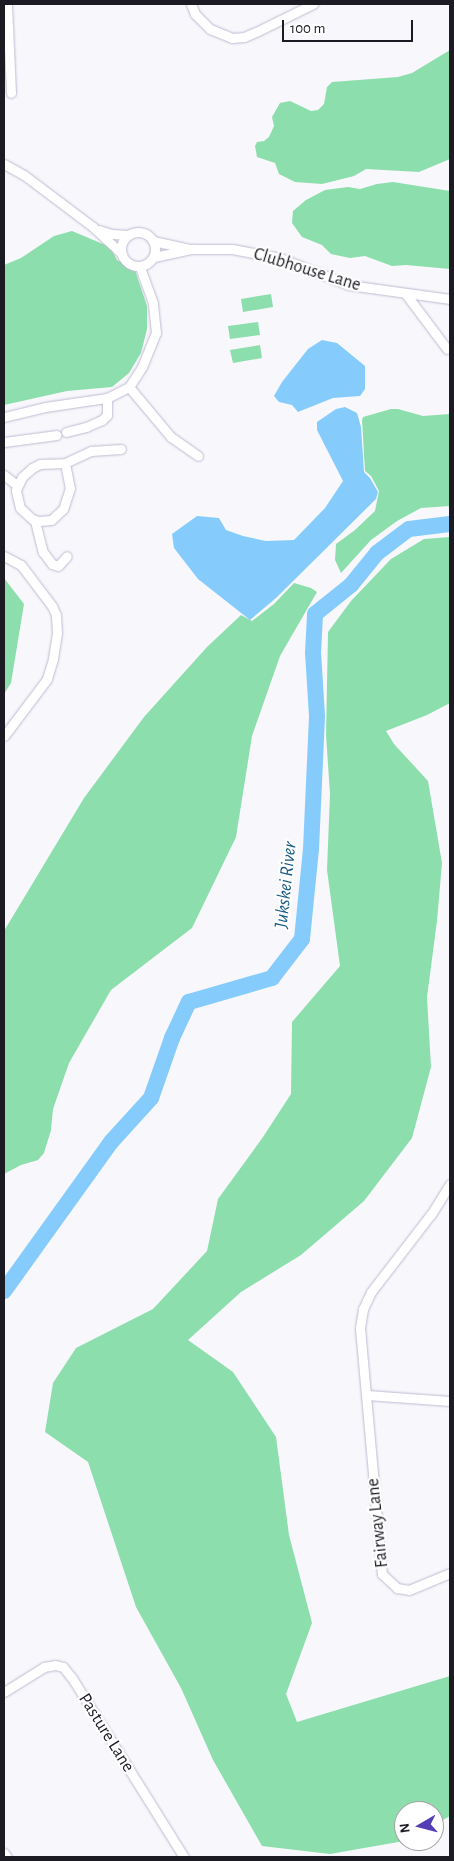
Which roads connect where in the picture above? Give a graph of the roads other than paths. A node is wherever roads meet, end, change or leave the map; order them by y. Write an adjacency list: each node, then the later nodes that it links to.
1 (6, 4): 4 (street)
2 (191, 4): 3 (street)
3 (313, 4)
4 (11, 93)
5 (4, 164): 6 (street)
6 (96, 229): 7 (street); 10 (street)
7 (130, 235): 8 (street); 10 (street)
8 (153, 241): 9 (street, Clubhouse Lane); 11 (street)
9 (192, 249): 11 (street, Clubhouse Lane); 13 (street, Clubhouse Lane)
10 (122, 254): 12 (street)
11 (154, 256): 12 (street)
12 (140, 266): 16 (street)
13 (405, 293): 14 (street, Clubhouse Lane); 15 (street)
14 (450, 299)
15 (447, 349)
16 (128, 387): 17 (street); 21 (street)
17 (107, 398): 18 (street); 19 (street)
18 (4, 417)
19 (4, 442)
20 (121, 450): 22 (street)
21 (198, 456)
22 (65, 463): 24 (street); 25 (street)
23 (4, 475): 24 (street)
24 (16, 485): 25 (street)
25 (35, 521): 27 (street)
26 (4, 556): 28 (street)
27 (67, 556)
28 (4, 736)
29 (450, 1184): 30 (street, Fairway Lane)
30 (367, 1394): 31 (street); 32 (street, Fairway Lane)
31 (450, 1401)
32 (450, 1573)
33 (4, 1692): 36 (street, Pasture Lane)
34 (4, 1853): 35 (street)
35 (7, 1857)
36 (184, 1857)

